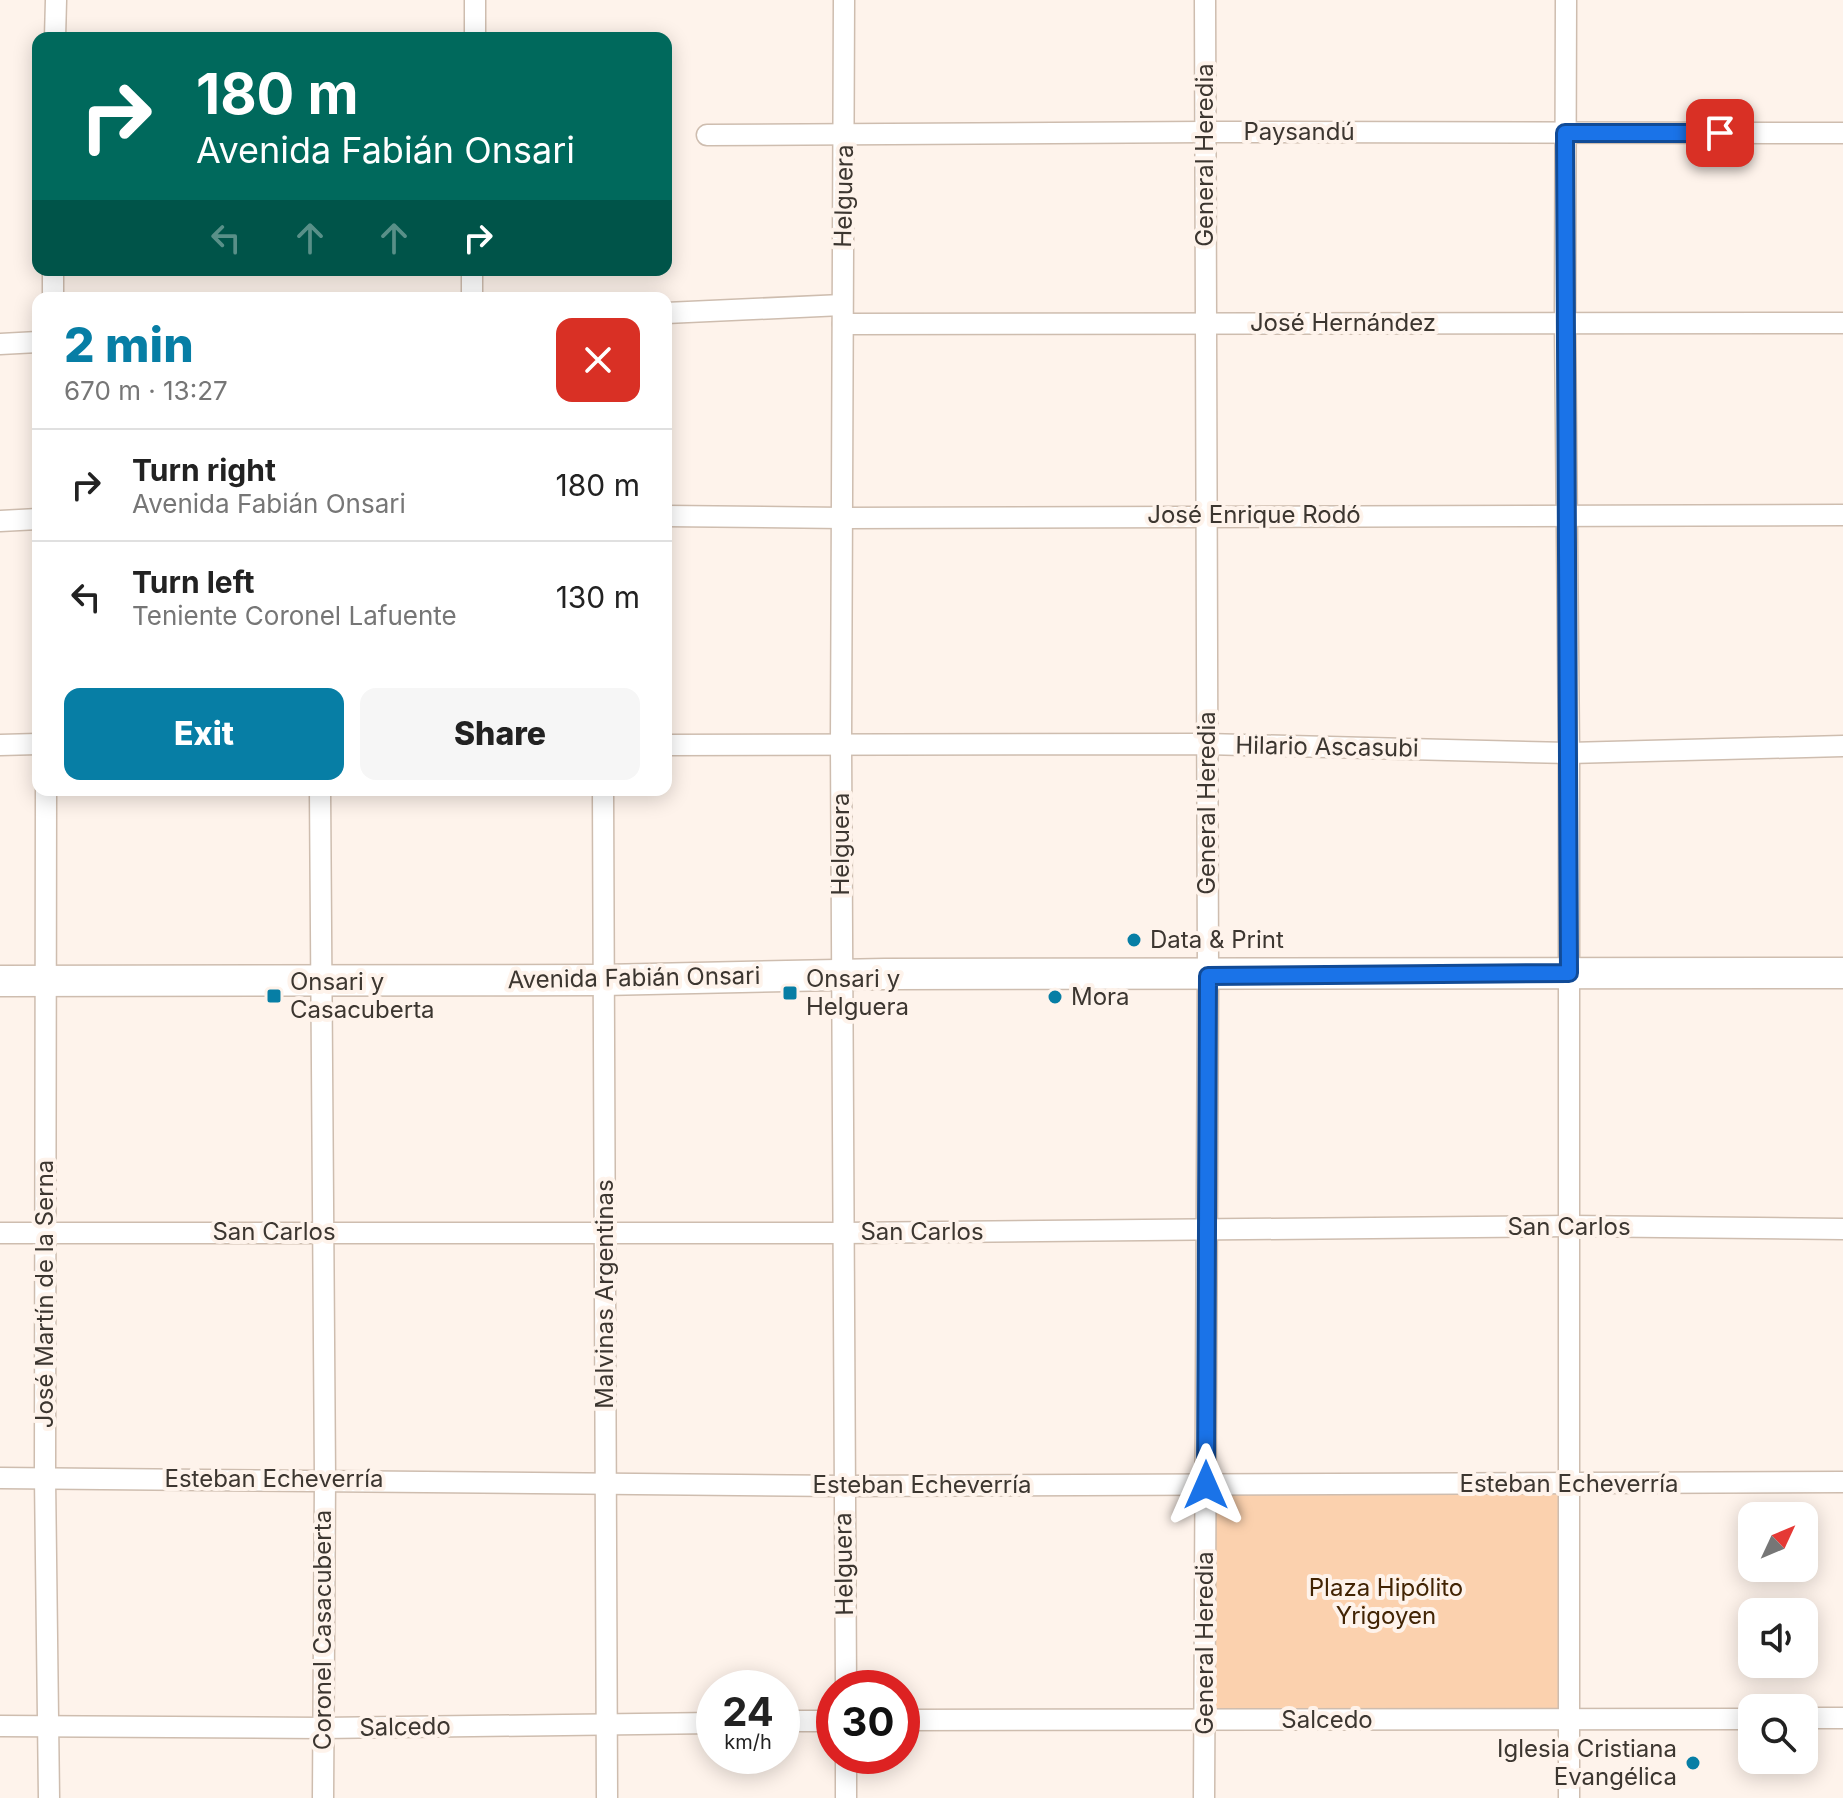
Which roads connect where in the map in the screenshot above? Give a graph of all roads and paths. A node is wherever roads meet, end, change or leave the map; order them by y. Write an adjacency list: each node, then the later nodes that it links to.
1 (56, 0): 6 (street)
2 (475, 0): 7 (street)
3 (844, 0): 12 (street, Helguera)
4 (1205, 0): 8 (street, General Heredia)
5 (1566, 0): 9 (street)
6 (55, 32)
7 (475, 32)
8 (1205, 132): 9 (street, Paysandú); 12 (street, Paysandú); 15 (street, General Heredia)
9 (1565, 133): 10 (street, Paysandú); 16 (street)
10 (1843, 133)
11 (707, 135): 12 (street, Paysandú)
12 (845, 135): 14 (street, Helguera)
13 (672, 313): 14 (street)
14 (843, 314): 15 (street, José Hernández); 24 (street, Helguera)
15 (1206, 323): 16 (street, José Hernández); 20 (street, General Heredia)
16 (1565, 323): 17 (street, José Hernández); 23 (street)
17 (1843, 323)
18 (32, 342): 19 (street)
19 (0, 344)
20 (1204, 515): 23 (street, José Enrique Rodó); 24 (street, José Enrique Rodó); 29 (street, General Heredia)
21 (1843, 515): 23 (street, José Enrique Rodó)
22 (672, 516): 24 (street, José Enrique Rodó)
23 (1568, 516): 33 (street)
24 (843, 518): 28 (street, Helguera)
25 (32, 519): 26 (street)
26 (0, 521)
27 (32, 744): 30 (street)
28 (841, 744): 29 (street, Hilario Ascasubi); 31 (street, Hilario Ascasubi); 39 (street, Helguera)
29 (1206, 744): 33 (street, Hilario Ascasubi); 40 (street, General Heredia)
30 (0, 745)
31 (672, 745)
32 (1843, 746): 33 (street, Hilario Ascasubi)
33 (1569, 753): 37 (street)
34 (46, 796): 44 (street, José Martín de la Serna)
35 (320, 796): 41 (street, Coronel Casacuberta)
36 (603, 796): 42 (street, Malvinas Argentinas)
37 (1569, 973): 38 (street, Avenida Fabián Onsari); 40 (street, Avenida Fabián Onsari); 45 (street)
38 (1843, 973)
39 (842, 975): 40 (street, Avenida Fabián Onsari); 42 (street, Avenida Fabián Onsari); 52 (street, Helguera)
40 (1208, 976): 48 (street, General Heredia)
41 (321, 980): 42 (street, Avenida Fabián Onsari); 44 (street, Avenida Fabián Onsari); 49 (street, Coronel Casacuberta)
42 (603, 980): 47 (street, Malvinas Argentinas)
43 (0, 981): 44 (street, Avenida Fabián Onsari)
44 (45, 981): 51 (street, José Martín de la Serna)
45 (1569, 1226): 46 (street, San Carlos); 48 (street, San Carlos); 58 (street)
46 (1843, 1229)
47 (605, 1231): 49 (street, San Carlos); 52 (street, San Carlos); 57 (street, Malvinas Argentinas)
48 (1207, 1231): 52 (street, San Carlos); 59 (street, General Heredia)
49 (323, 1232): 51 (street, San Carlos); 55 (street, Coronel Casacuberta)
50 (0, 1233): 51 (street, San Carlos)
51 (45, 1233): 54 (street, José Martín de la Serna)
52 (842, 1233): 60 (street, Helguera)
53 (0, 1478): 54 (street, Esteban Echeverría)
54 (45, 1478): 55 (street, Esteban Echeverría); 70 (street, José Martín de la Serna)
55 (325, 1479): 57 (street, Esteban Echeverría); 72 (street, Coronel Casacuberta)
56 (1843, 1482): 58 (street, Esteban Echeverría)
57 (605, 1483): 60 (street, Esteban Echeverría); 69 (street, Malvinas Argentinas)
58 (1568, 1484): 59 (street, Esteban Echeverría); 67 (street)
59 (1206, 1485): 60 (street, Esteban Echeverría); 66 (street, General Heredia)
60 (843, 1486): 61 (street, Helguera)
61 (846, 1670)
62 (1818, 1718): 63 (street)
63 (1843, 1718)
64 (1738, 1719): 67 (street, Salcedo)
65 (920, 1720): 66 (street, Salcedo)
66 (1204, 1720): 67 (street, Salcedo); 78 (street, General Heredia)
67 (1568, 1720): 79 (street)
68 (696, 1723): 69 (street, Salcedo)
69 (606, 1724): 72 (street, Salcedo); 76 (street, Malvinas Argentinas)
70 (49, 1725): 71 (street, Salcedo); 72 (street, Salcedo); 74 (street, José Martín de la Serna)
71 (0, 1726)
72 (322, 1728): 75 (street, Coronel Casacuberta)
73 (846, 1774): 77 (street)
74 (49, 1798)
75 (323, 1798)
76 (607, 1798)
77 (846, 1798)
78 (1204, 1798)
79 (1569, 1798)

